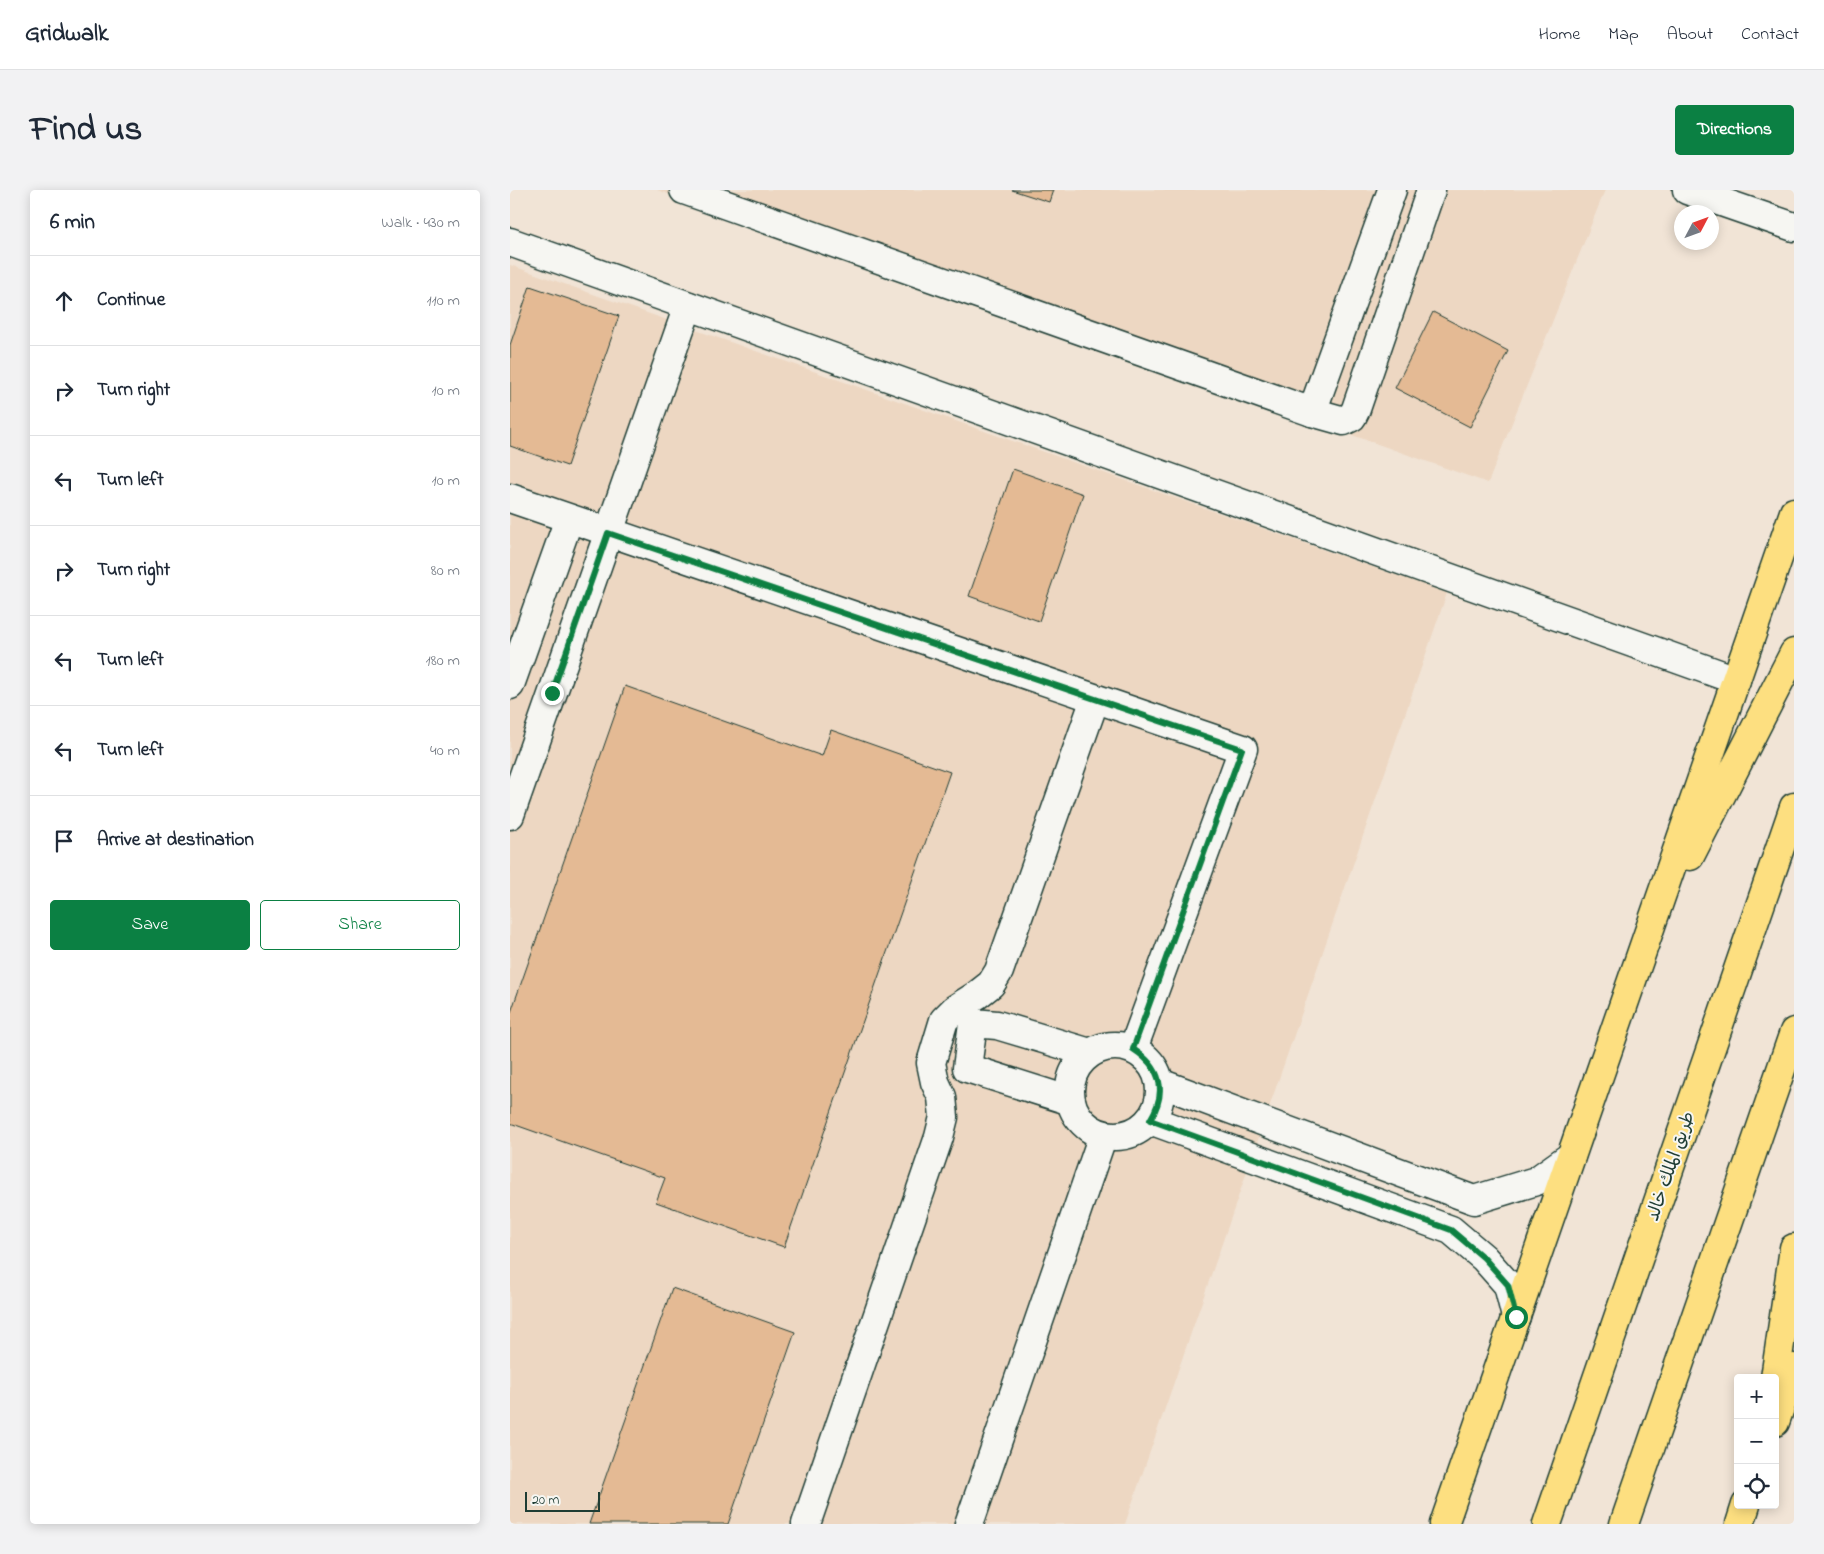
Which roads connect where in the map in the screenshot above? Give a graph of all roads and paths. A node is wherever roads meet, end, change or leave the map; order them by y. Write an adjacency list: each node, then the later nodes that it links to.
1 (684, 190): 8 (street)
2 (1392, 190): 8 (street)
3 (1431, 190): 8 (street)
4 (1687, 190): 5 (street)
5 (1794, 227)
6 (510, 242): 7 (street)
7 (688, 306): 12 (street); 14 (street)
8 (1312, 412)
9 (510, 498): 11 (street)
10 (1794, 512): 14 (main road)
11 (569, 519): 12 (street); 15 (street)
12 (608, 533): 16 (street); 17 (street)
13 (1794, 653): 20 (main road)
14 (1736, 680): 20 (main road)
15 (511, 681): 16 (street)
16 (552, 693): 19 (street)
17 (1095, 699): 22 (street); 35 (street)
18 (1794, 808): 38 (main road, طريق الملك خالد)
19 (510, 815)
20 (1644, 946): 28 (main road)
21 (1794, 1032): 39 (main road)
22 (1133, 1049): 23 (street); 24 (street)
23 (1090, 1053): 25 (street); 25 (street)
24 (1160, 1083): 26 (street); 28 (street)
25 (1071, 1101): 27 (street)
26 (1150, 1120): 27 (street); 30 (street)
27 (1103, 1135): 36 (street)
28 (1571, 1156): 30 (main road)
29 (1794, 1248): 32 (main road)
30 (1516, 1317): 37 (main road)
31 (1794, 1368): 33 (main road)
32 (1776, 1374)
33 (1776, 1419)
34 (1745, 1509): 40 (main road)
35 (806, 1524)
36 (969, 1524)
37 (1444, 1524)
38 (1547, 1524)
39 (1624, 1524)
40 (1740, 1524)

